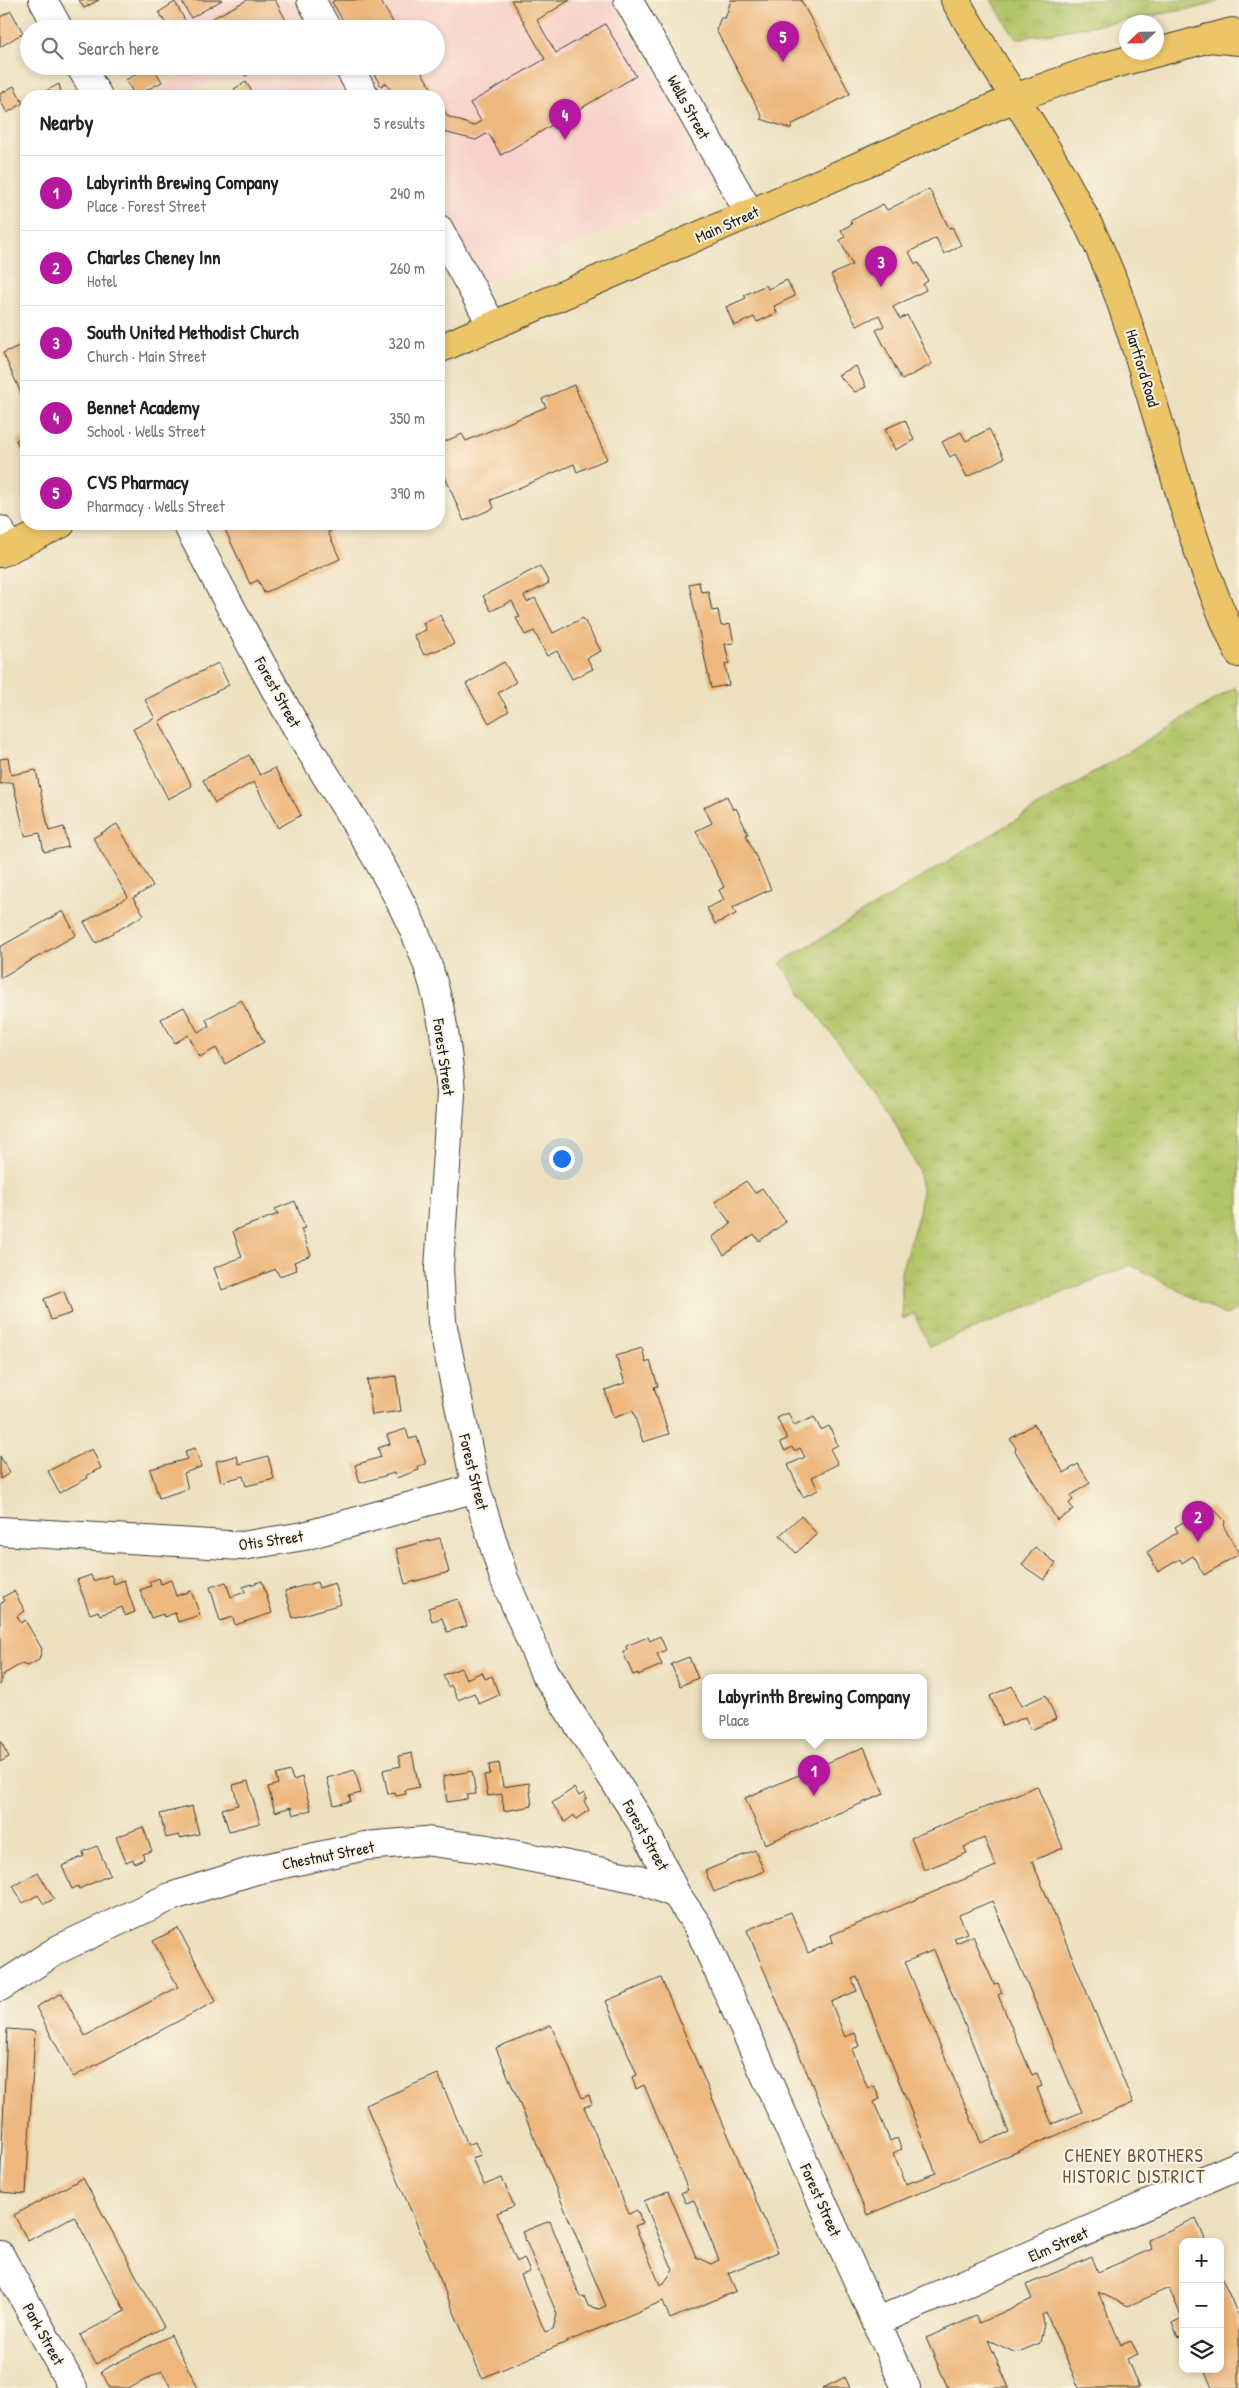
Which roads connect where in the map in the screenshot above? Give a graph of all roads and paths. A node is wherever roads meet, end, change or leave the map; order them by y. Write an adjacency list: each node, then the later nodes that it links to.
1 (42, 0): 5 (street)
2 (311, 0): 6 (street)
3 (628, 0): 15 (street, Wells Street)
4 (955, 0): 14 (main road, Hartford Road)
5 (54, 20)
6 (322, 20)
7 (1239, 30): 8 (main road, Main Street)
8 (1209, 38): 9 (main road); 14 (main road, Main Street)
9 (1239, 41)
10 (85, 75): 12 (street)
11 (353, 75): 13 (street)
12 (94, 90)
13 (362, 90)
14 (1015, 98): 15 (main road, Main Street); 22 (main road, Hartford Road)
15 (750, 214): 17 (main road, Main Street)
16 (445, 240): 17 (street)
17 (492, 325): 18 (main road, Main Street)
18 (445, 346)
19 (44, 530): 21 (main road)
20 (190, 530): 23 (street, Forest Street)
21 (3, 544)
22 (1239, 653)
23 (476, 1488): 24 (street, Otis Street); 25 (street, Forest Street)
24 (0, 1531)
25 (676, 1894): 26 (street, Chestnut Street); 29 (street, Forest Street)
26 (0, 1987)
27 (1239, 2165): 29 (street, Elm Street)
28 (0, 2255): 30 (street, Park Street)
29 (876, 2322): 31 (street, Forest Street)
30 (73, 2388)
31 (906, 2388)

